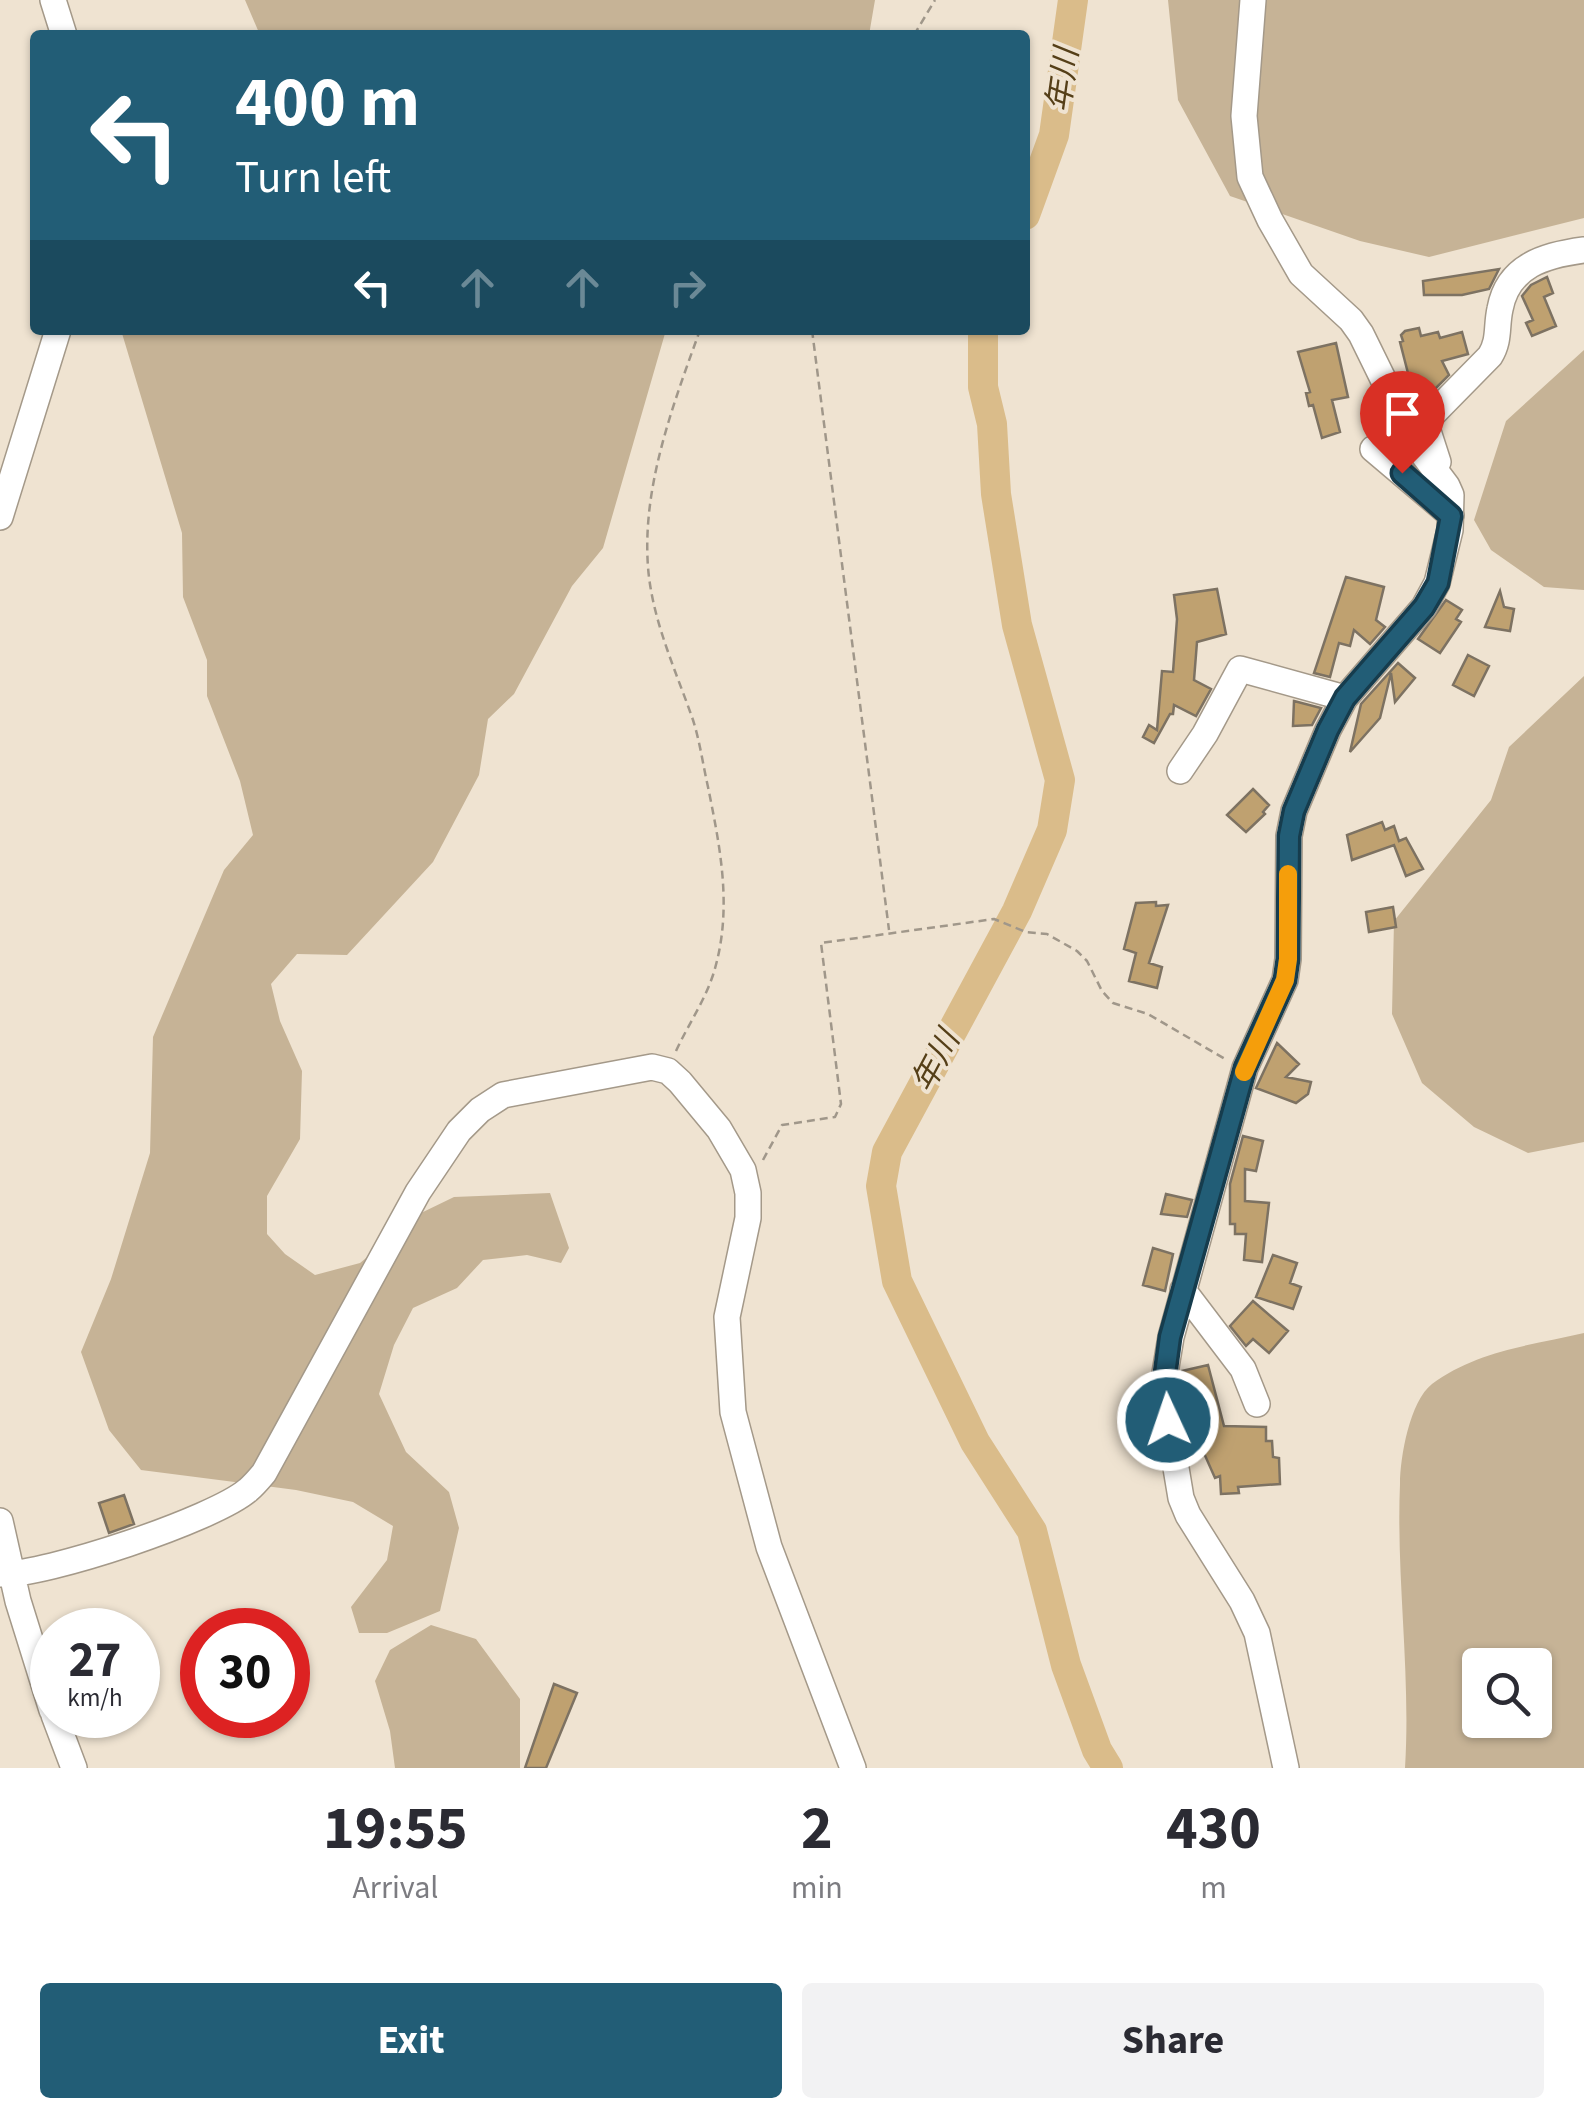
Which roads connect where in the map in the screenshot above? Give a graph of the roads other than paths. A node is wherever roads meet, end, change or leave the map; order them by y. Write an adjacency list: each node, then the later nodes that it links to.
1 (53, 0): 3 (street)
2 (1253, 0): 7 (street)
3 (62, 30)
4 (1584, 250): 7 (street)
5 (56, 335): 9 (street)
6 (1373, 449): 8 (street)
7 (1439, 472): 8 (street)
8 (1451, 516): 10 (street)
9 (0, 517)
10 (1345, 698): 11 (street); 12 (street)
11 (1180, 772)
12 (1183, 1290): 13 (street); 20 (street)
13 (1258, 1404)
14 (0, 1522): 15 (street)
15 (6, 1575): 16 (street); 19 (street)
16 (30, 1645)
17 (63, 1738): 18 (street)
18 (74, 1768)
19 (852, 1768)
20 (1286, 1768)

